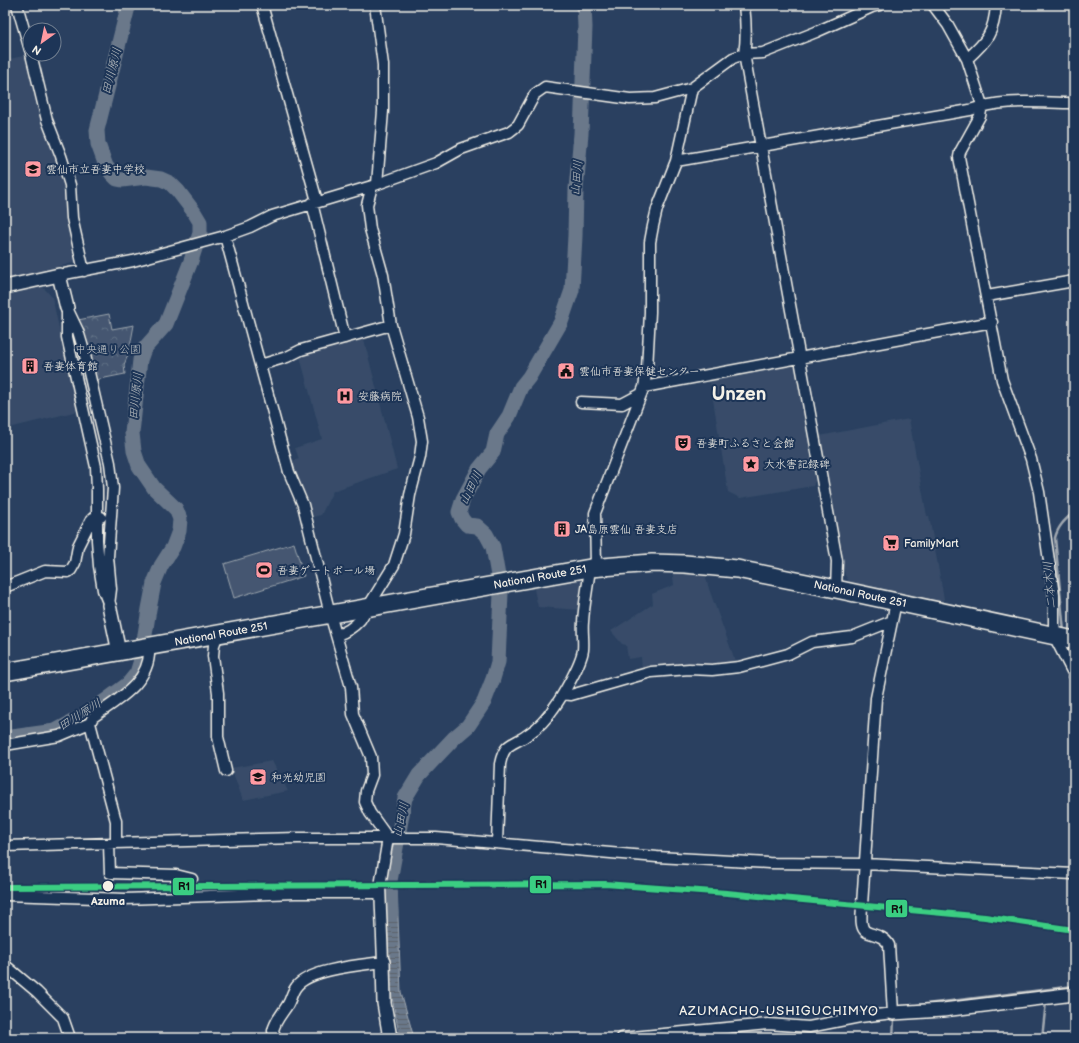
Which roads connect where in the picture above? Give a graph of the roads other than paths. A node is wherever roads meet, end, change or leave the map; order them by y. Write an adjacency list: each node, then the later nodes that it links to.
1 (17, 5): 8 (street)
2 (262, 5): 18 (street)
3 (375, 5): 17 (street)
4 (744, 5): 9 (street)
5 (880, 5): 9 (street)
6 (933, 5): 10 (street)
7 (996, 5): 10 (street)
8 (22, 22)
9 (744, 54): 12 (street); 15 (street)
10 (967, 59): 14 (street)
11 (33, 62): 20 (street)
12 (692, 88): 16 (street); 17 (street)
13 (1074, 103): 14 (street)
14 (982, 105): 15 (street); 24 (street)
15 (762, 146): 16 (street); 29 (street)
16 (676, 161): 31 (street)
17 (374, 185): 18 (street); 27 (street)
18 (314, 202): 19 (street); 28 (street)
19 (225, 236): 20 (street); 30 (street)
20 (84, 270): 21 (street)
21 (60, 275): 23 (street); 25 (street)
22 (1074, 281): 24 (street)
23 (5, 287)
24 (987, 296): 26 (street)
25 (67, 308): 32 (street); 33 (street)
26 (992, 322): 29 (street); 47 (street)
27 (391, 325): 28 (street); 42 (street)
28 (345, 338): 30 (street)
29 (800, 358): 31 (street); 39 (street)
30 (260, 365): 43 (street)
31 (642, 391): 34 (street); 37 (street)
32 (94, 395): 33 (street); 36 (street)
33 (80, 398): 35 (street)
34 (581, 402)
35 (97, 517): 36 (street); 38 (street); 41 (street)
36 (111, 518): 41 (street)
37 (593, 567): 39 (highway, National Route 251); 42 (highway, National Route 251); 52 (street)
38 (5, 586)
39 (836, 589): 40 (highway, National Route 251)
40 (896, 602): 44 (street); 47 (highway, National Route 251)
41 (109, 605): 49 (street)
42 (369, 606): 43 (highway, National Route 251); 46 (street)
43 (330, 614): 45 (highway, National Route 251); 46 (street)
44 (892, 621): 52 (street); 60 (street)
45 (218, 634): 48 (highway, National Route 251); 55 (street)
46 (337, 636): 56 (street)
47 (1065, 638): 51 (street)
48 (144, 648): 49 (highway, National Route 251); 53 (street)
49 (119, 652): 50 (highway, National Route 251)
50 (5, 672)
51 (1074, 675)
52 (563, 694): 57 (street)
53 (90, 723): 54 (street); 58 (street)
54 (5, 745)
55 (226, 771)
56 (391, 838): 57 (street); 58 (street); 63 (street)
57 (497, 843): 60 (street)
58 (113, 844): 59 (street); 62 (street)
59 (5, 846)
60 (864, 864): 61 (street); 68 (street)
61 (1074, 874)
62 (192, 879)
63 (380, 893): 64 (street); 65 (street)
64 (5, 895)
65 (383, 962): 70 (street); 71 (street)
66 (5, 965): 69 (street)
67 (1074, 994): 68 (street)
68 (893, 1014): 72 (street)
69 (70, 1038)
70 (276, 1038)
71 (390, 1038)
72 (622, 1038)

